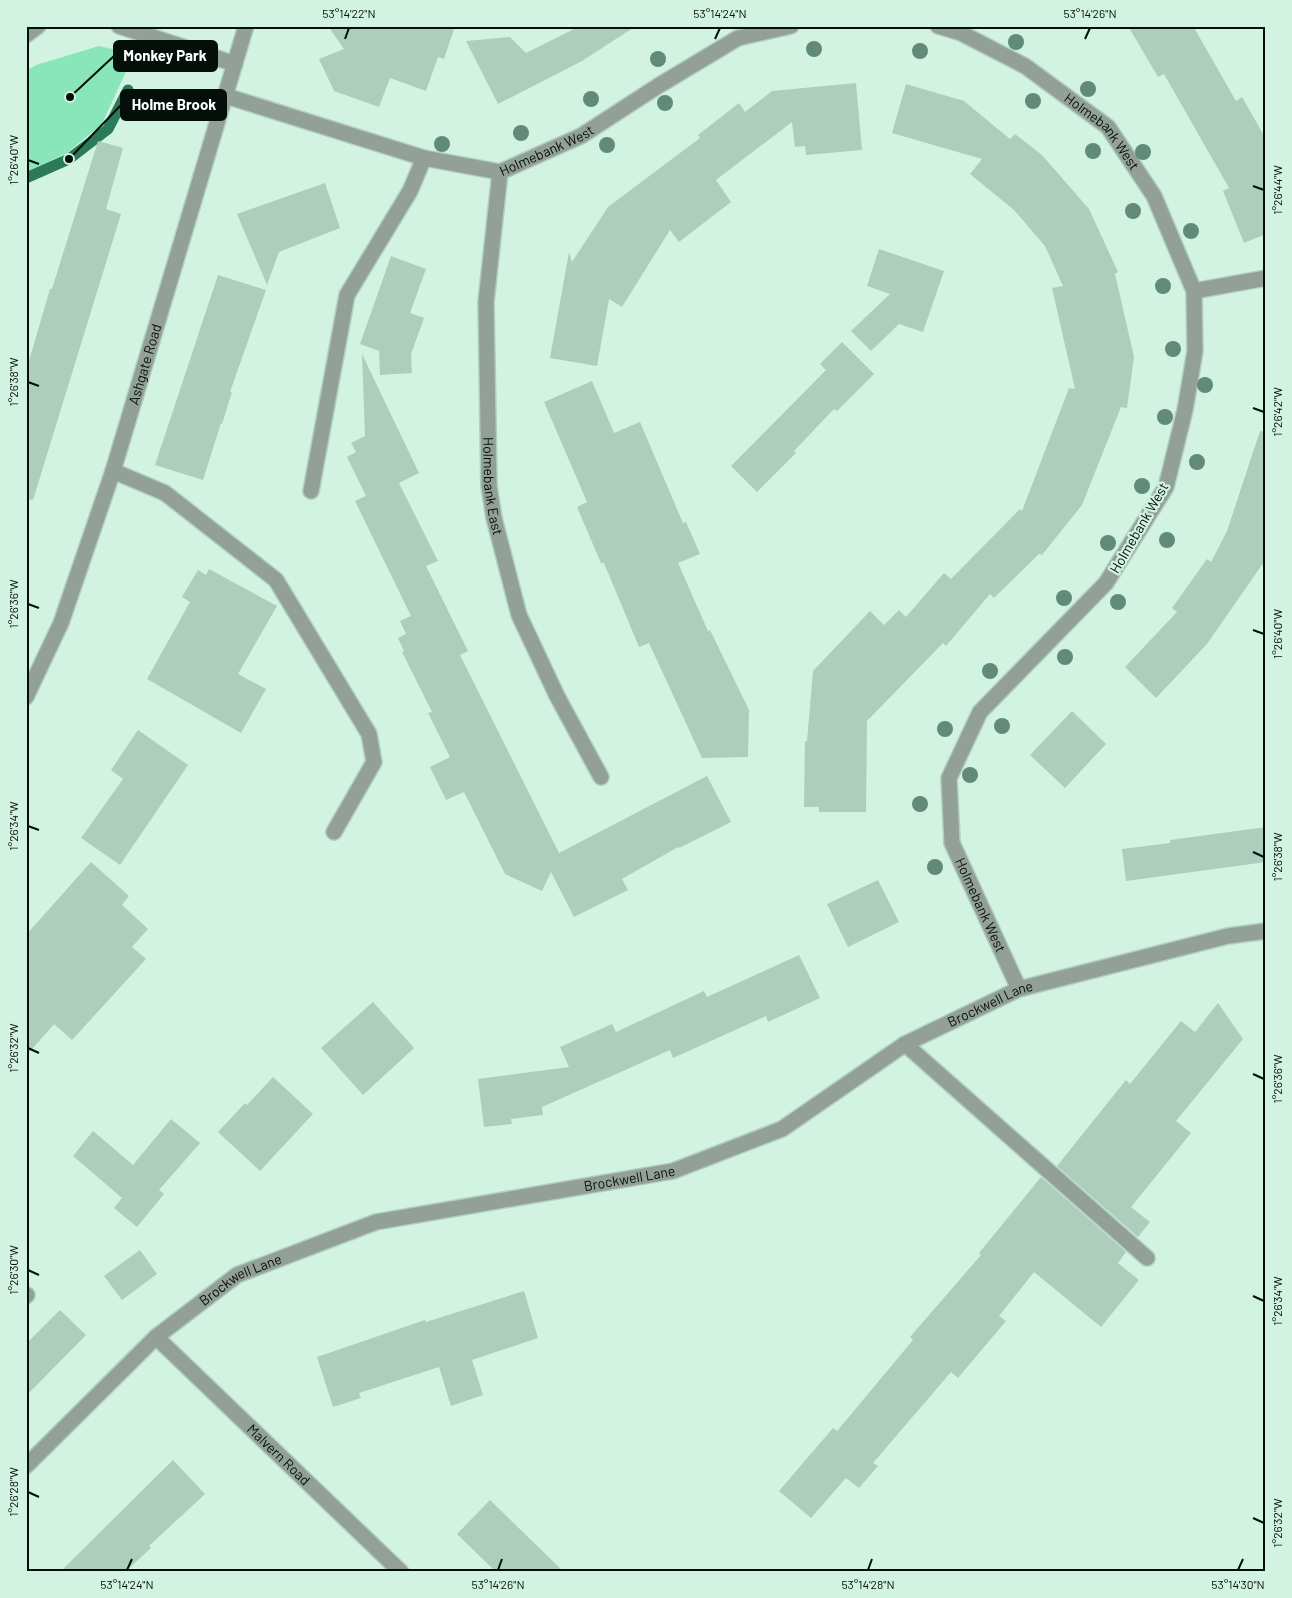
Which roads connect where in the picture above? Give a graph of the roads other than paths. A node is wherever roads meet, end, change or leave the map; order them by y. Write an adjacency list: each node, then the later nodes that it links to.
1 (38, 26): 6 (street)
2 (119, 26): 7 (street)
3 (246, 26): 7 (street, Ashgate Road)
4 (791, 26): 10 (street, Holmebank West)
5 (938, 26): 12 (street, Holmebank West)
6 (26, 35)
7 (235, 64): 8 (street, Ashgate Road)
8 (226, 96): 9 (street, Holmebank West); 13 (street, Ashgate Road)
9 (424, 158): 10 (street, Holmebank West); 14 (street)
10 (500, 172): 16 (street, Holmebank East)
11 (1266, 278): 12 (street)
12 (1194, 291): 19 (street, Holmebank West)
13 (113, 471): 15 (street, Ashgate Road); 17 (street)
14 (311, 491)
15 (26, 697)
16 (600, 777)
17 (334, 832)
18 (1266, 931): 19 (street, Brockwell Lane)
19 (1019, 989): 20 (street, Brockwell Lane)
20 (905, 1044): 21 (street); 22 (street, Brockwell Lane)
21 (1147, 1258)
22 (156, 1337): 23 (street, Brockwell Lane); 24 (street, Malvern Road)
23 (26, 1466)
24 (402, 1572)

